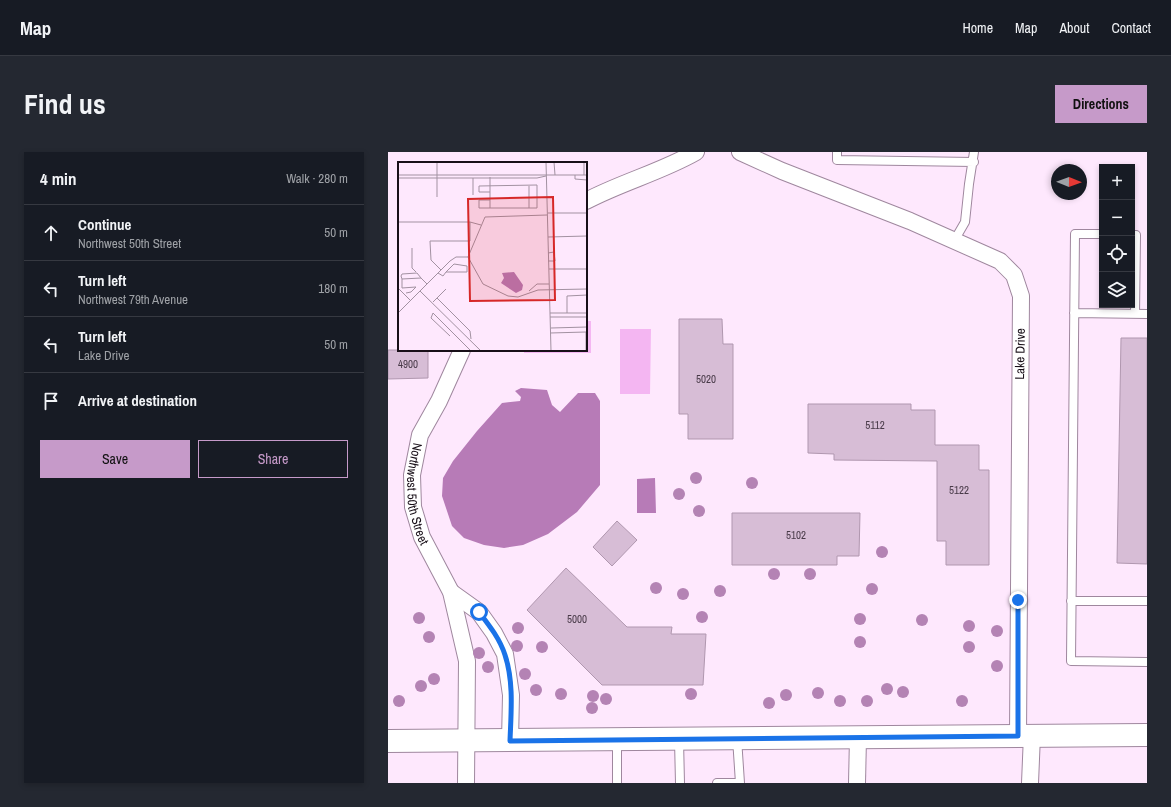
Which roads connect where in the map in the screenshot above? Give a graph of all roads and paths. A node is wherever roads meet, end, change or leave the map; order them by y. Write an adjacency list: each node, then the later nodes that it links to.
1 (696, 152): 6 (street)
2 (740, 152): 9 (street, Lake Drive)
3 (837, 152): 5 (lane)
4 (974, 152): 5 (lane)
5 (974, 162): 9 (lane)
6 (587, 200)
7 (1099, 234): 10 (lane)
8 (1135, 235): 11 (lane)
9 (954, 241): 18 (street, Lake Drive)
10 (1074, 313): 11 (lane); 15 (lane)
11 (1135, 314): 12 (lane)
12 (1147, 314)
13 (462, 351): 14 (street, Northwest 50th Street)
14 (451, 592): 25 (street, Northwest 50th Street); 26 (street, Northwest 50th Street)
15 (1071, 601): 16 (lane); 17 (lane)
16 (1147, 601)
17 (1147, 662)
18 (1025, 735): 19 (main road); 22 (main road); 32 (street, Lake Drive)
19 (1147, 735)
20 (679, 738): 21 (main road); 23 (main road); 29 (lane)
21 (737, 738): 22 (main road); 30 (lane)
22 (858, 738): 31 (street)
23 (617, 739): 26 (main road); 28 (lane)
24 (388, 741): 25 (main road)
25 (467, 741): 26 (main road); 27 (street, Northwest 50th Street)
26 (510, 741)
27 (466, 783)
28 (616, 783)
29 (680, 783)
30 (717, 783)
31 (857, 783)
32 (1030, 783)

